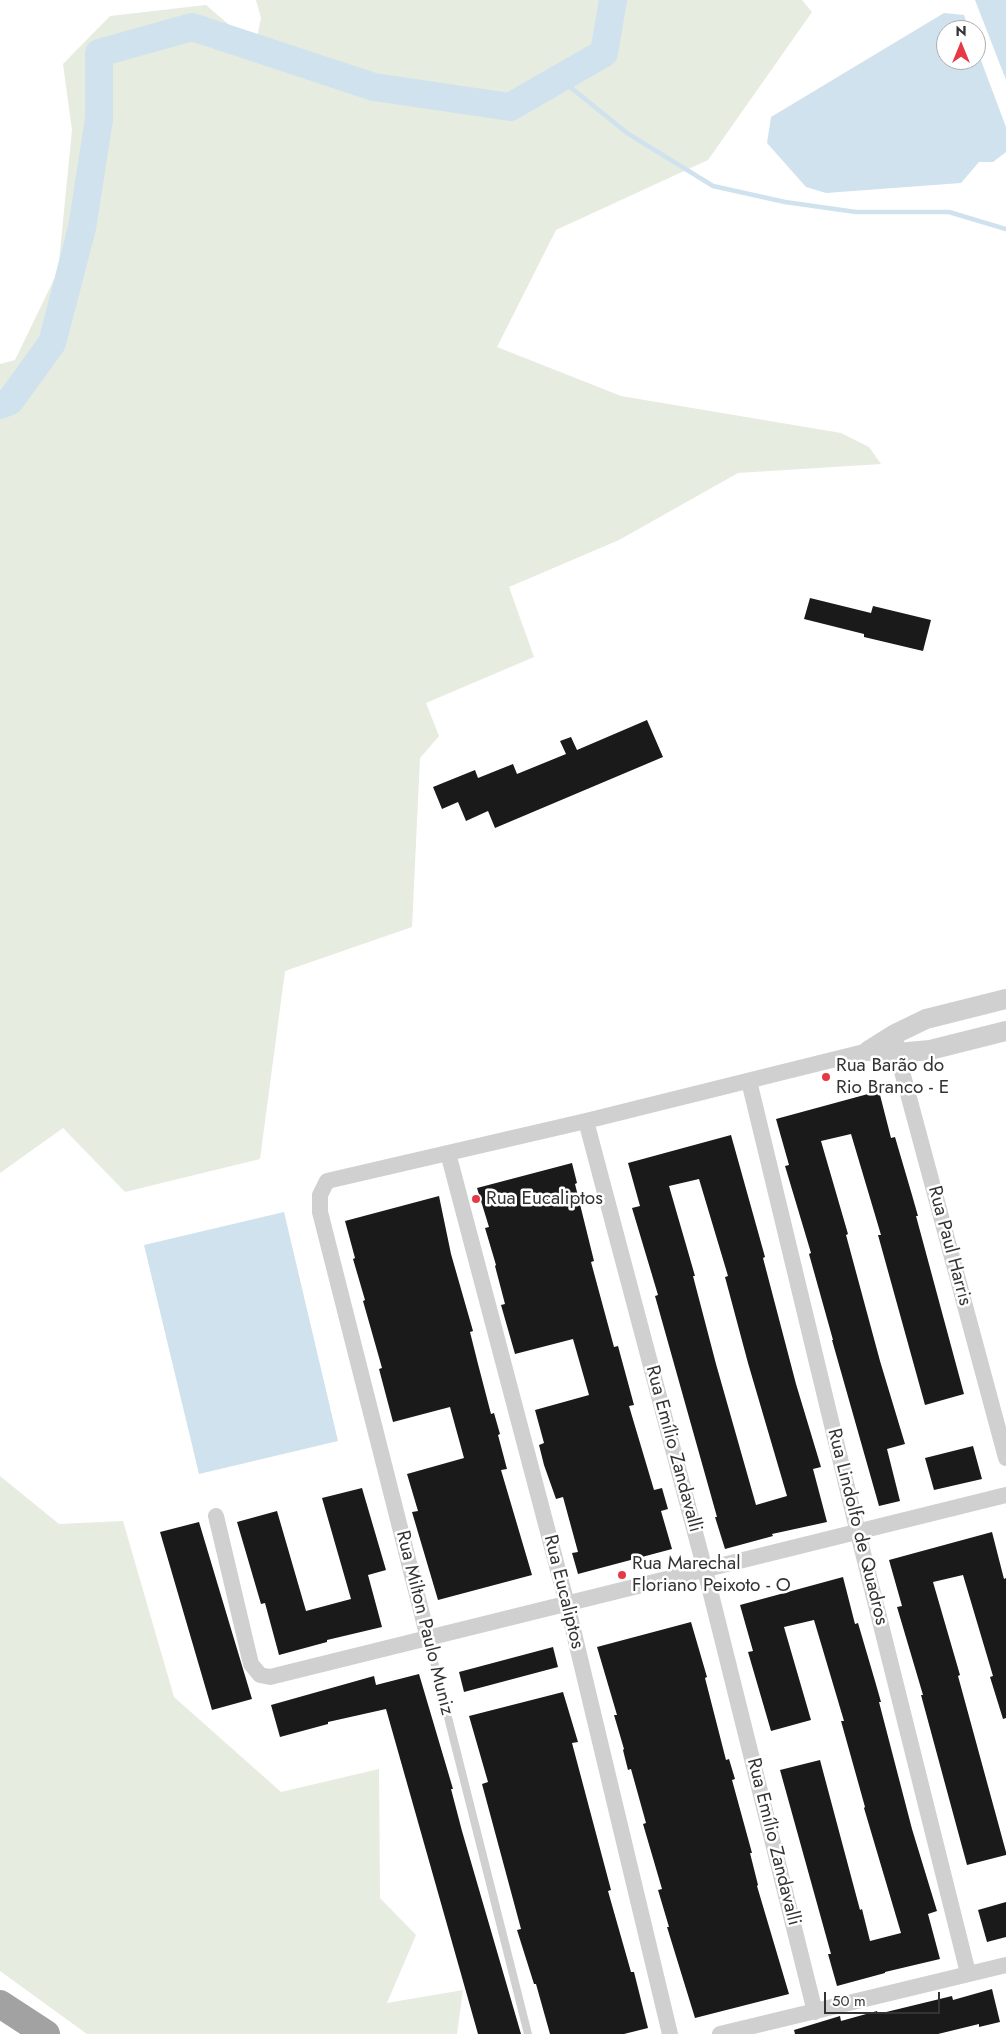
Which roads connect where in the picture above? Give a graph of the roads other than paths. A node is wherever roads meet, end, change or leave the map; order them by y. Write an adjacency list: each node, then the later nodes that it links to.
1 (1006, 999): 3 (street)
2 (1006, 1031): 3 (street)
3 (896, 1043): 4 (street); 8 (street, Rua Paul Harris)
4 (868, 1051): 5 (street)
5 (749, 1081): 6 (street); 11 (street, Rua Lindolfo de Quadros)
6 (586, 1121): 7 (street); 12 (street, Rua Emílio Zandavalli)
7 (448, 1153): 13 (street, Rua Eucaliptos); 14 (street, Rua Milton Paulo Muniz)
8 (1006, 1458)
9 (1006, 1495): 11 (street)
10 (216, 1516): 14 (street)
11 (858, 1532): 12 (street); 16 (street, Rua Lindolfo de Quadros)
12 (705, 1570): 13 (street); 18 (street, Rua Emílio Zandavalli)
13 (567, 1604): 14 (street); 21 (street, Rua Eucaliptos)
14 (428, 1638): 20 (lane, Rua Milton Paulo Muniz)
15 (1006, 1965): 16 (street)
16 (968, 1973): 18 (street)
17 (0, 2004): 19 (highway)
18 (815, 2012): 22 (street)
19 (46, 2034)
20 (528, 2034)
21 (670, 2034)
22 (720, 2034)

